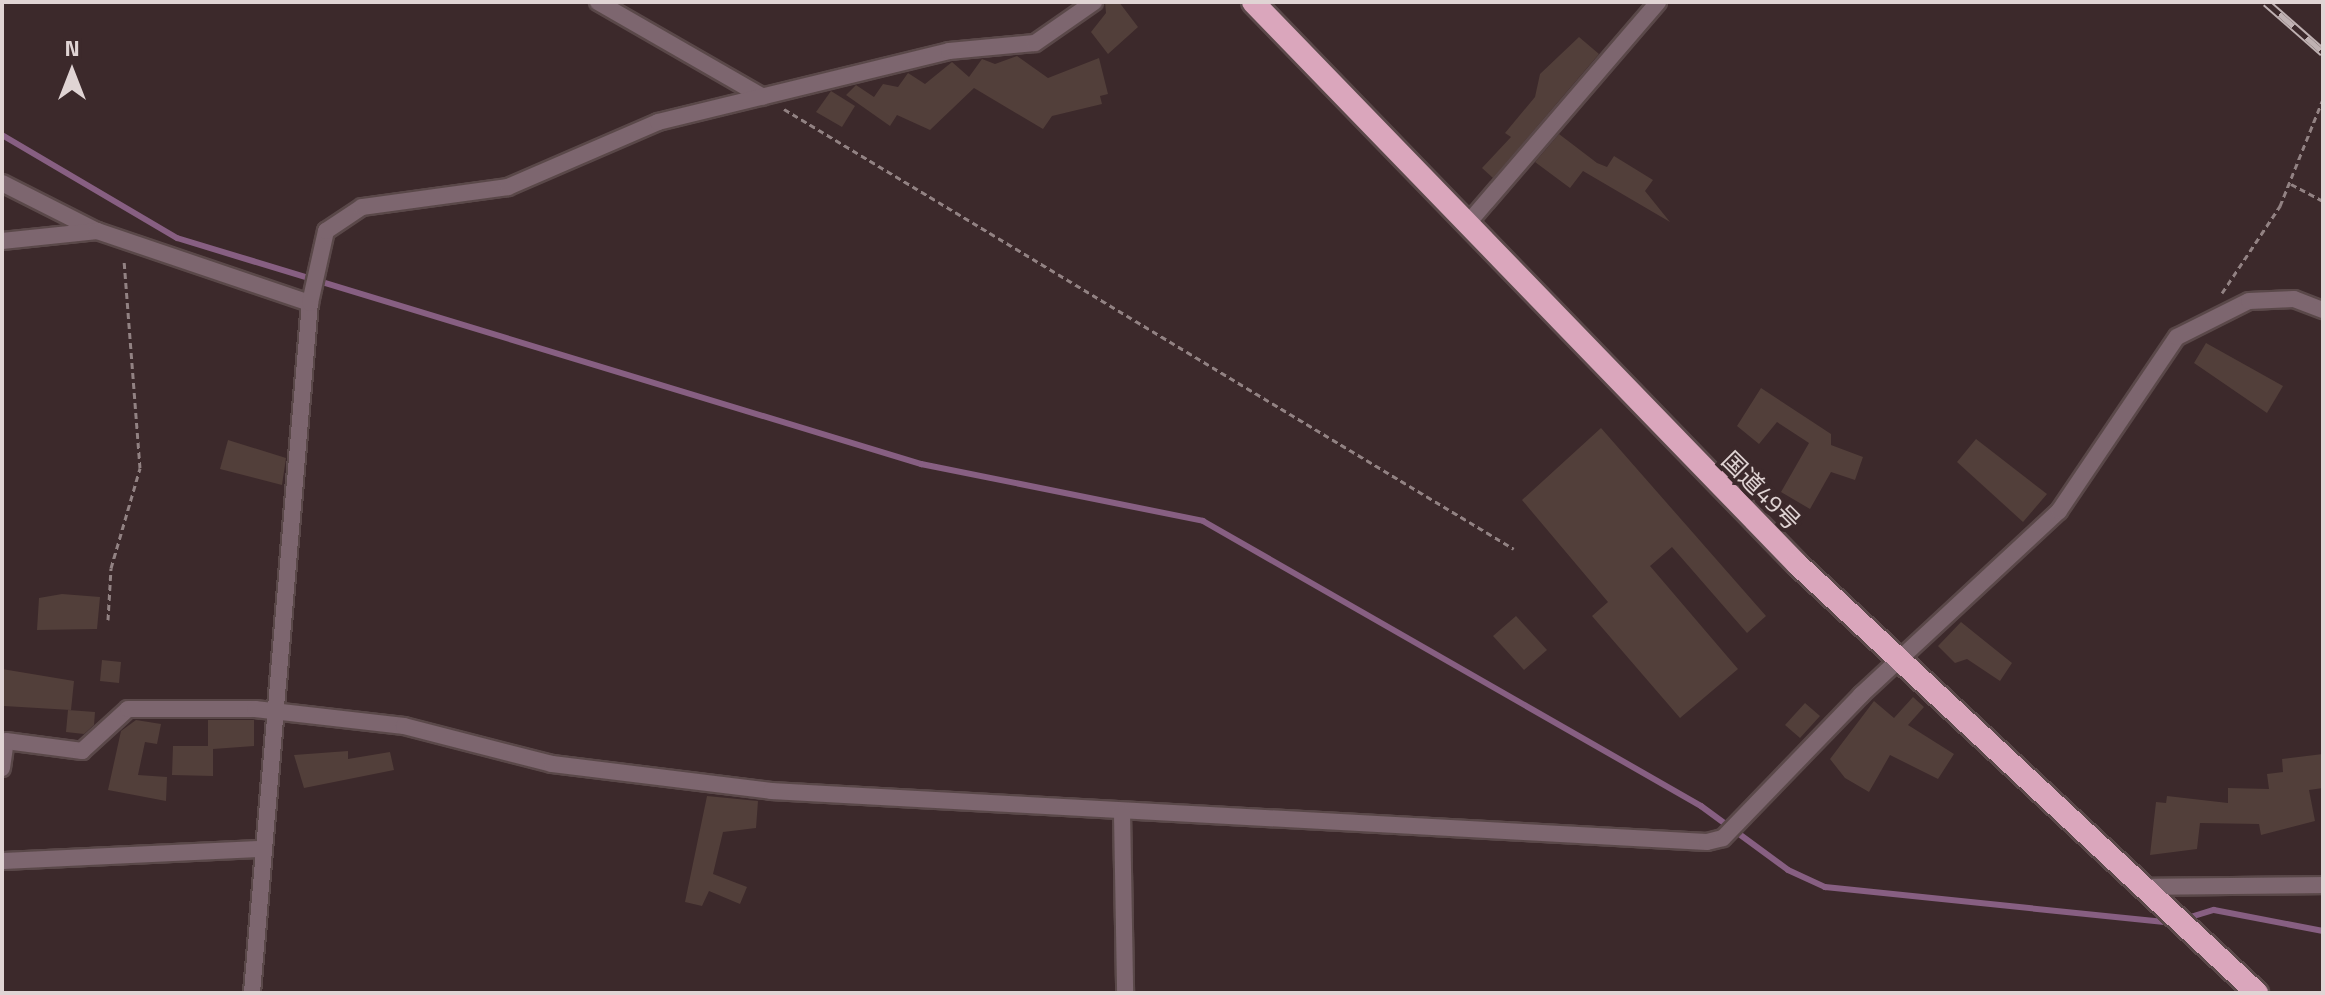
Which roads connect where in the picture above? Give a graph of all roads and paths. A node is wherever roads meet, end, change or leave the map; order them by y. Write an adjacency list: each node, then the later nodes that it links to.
1 (598, 2): 5 (street)
2 (1094, 2): 5 (street)
3 (1253, 2): 10 (highway, 国道49号)
4 (1658, 2): 10 (street)
5 (763, 97): 14 (street); 17 (path)
6 (2323, 99): 8 (path)
7 (2, 183): 11 (street)
8 (2291, 184): 9 (path); 16 (path)
9 (2323, 201)
10 (1469, 222): 19 (highway, 国道49号)
11 (97, 231): 12 (street); 13 (street)
12 (2, 241)
13 (123, 241): 14 (street); 18 (path)
14 (310, 303): 20 (street)
15 (2323, 310): 16 (street)
16 (2216, 312): 19 (street)
17 (1514, 549)
18 (108, 620)
19 (1898, 661): 22 (street); 26 (highway, 国道49号)
20 (275, 712): 21 (street); 22 (street); 23 (street)
21 (2, 768)
22 (1122, 813): 28 (street)
23 (261, 849): 24 (street); 27 (street)
24 (2, 861)
25 (2323, 885): 26 (street)
26 (2139, 887): 29 (highway, 国道49号)
27 (252, 993)
28 (1125, 993)
29 (2257, 993)

